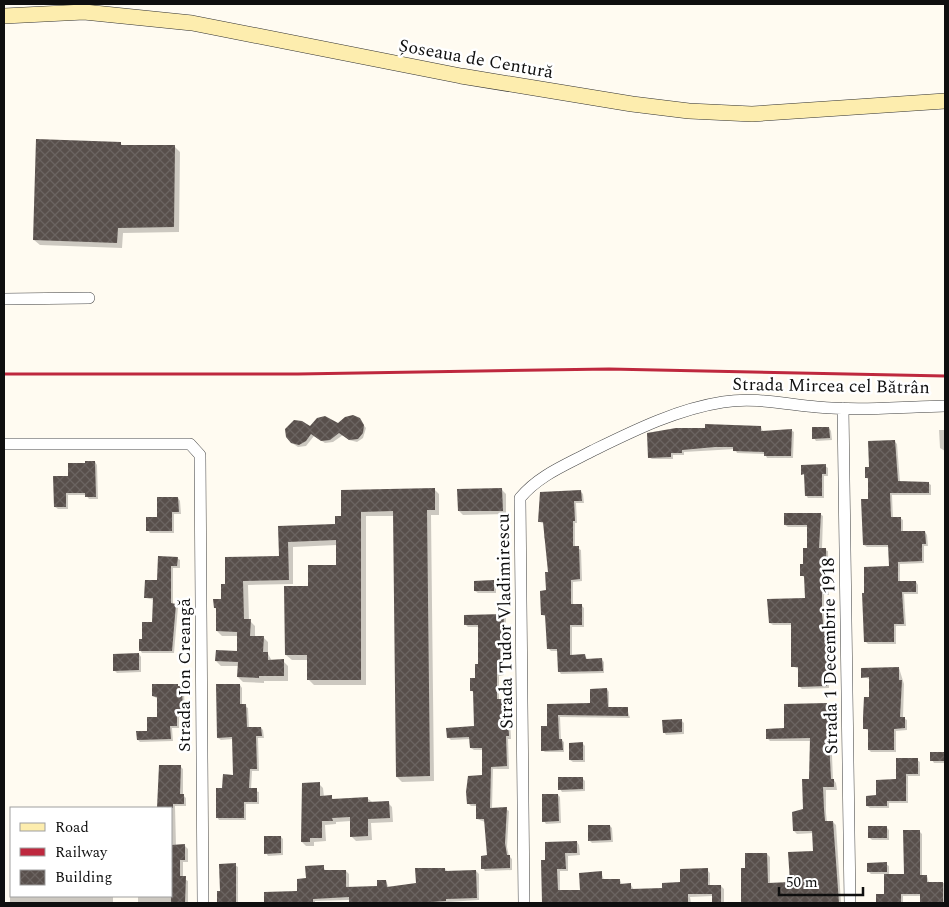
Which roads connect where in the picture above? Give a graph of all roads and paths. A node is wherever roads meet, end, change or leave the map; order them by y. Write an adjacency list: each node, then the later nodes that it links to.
1 (4, 16): 2 (main road, Șoseaua de Centură)
2 (945, 101)
3 (90, 298): 4 (street)
4 (4, 300)
5 (945, 406): 6 (street, Strada Mircea cel Bătrân)
6 (843, 408): 7 (street, Strada Mircea cel Bătrân); 11 (street, Strada 1 Decembrie 1918)
7 (687, 410): 10 (street, Strada Tudor Vladimirescu)
8 (4, 444): 9 (street, Strada Ion Creangă)
9 (203, 903)
10 (524, 903)
11 (850, 903)

